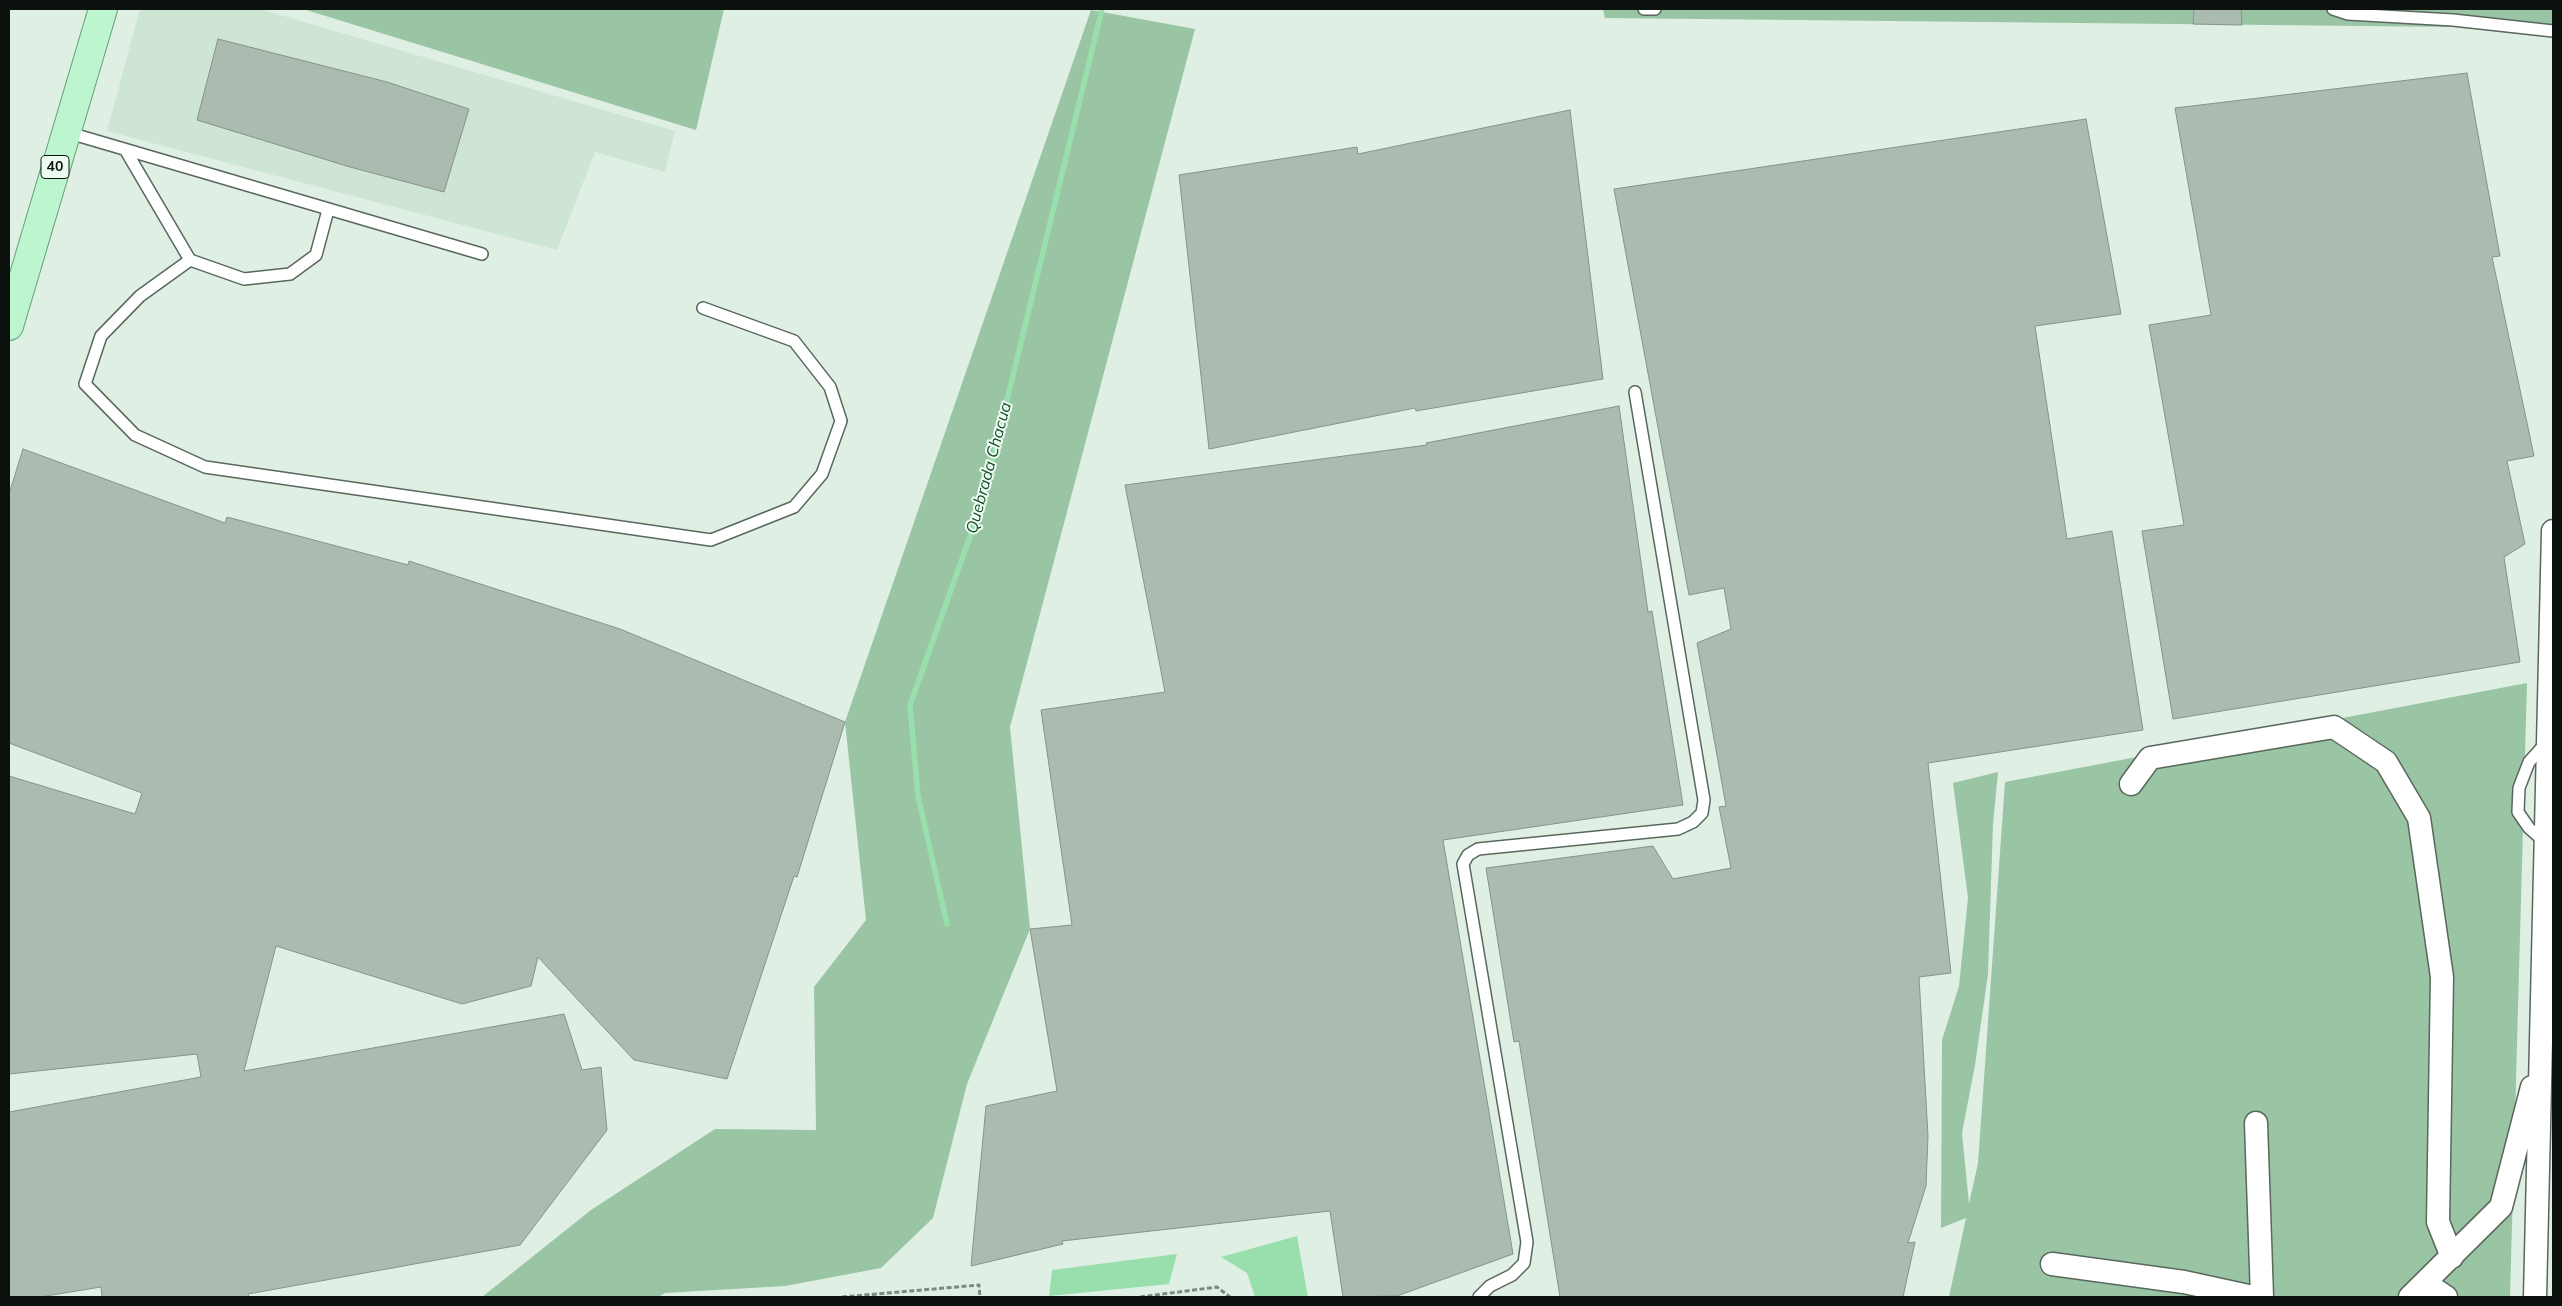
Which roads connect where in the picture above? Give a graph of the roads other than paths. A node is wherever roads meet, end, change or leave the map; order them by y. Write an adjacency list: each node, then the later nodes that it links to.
1 (103, 9): 6 (main road, 40)
2 (1644, 9): 3 (lane)
3 (1655, 9)
4 (2333, 9): 5 (lane)
5 (2553, 31)
6 (66, 132): 7 (lane); 12 (main road, 40)
7 (126, 151): 8 (lane); 10 (lane)
8 (328, 210): 9 (lane); 10 (lane)
9 (482, 254)
10 (190, 260): 11 (lane)
11 (703, 308)
12 (9, 326)
13 (1635, 392): 21 (lane)
14 (2553, 531): 16 (street)
15 (2131, 784): 18 (street)
16 (2541, 1057): 18 (street); 25 (street)
17 (2256, 1123): 23 (street)
18 (2452, 1257): 20 (street)
19 (2052, 1264): 22 (street)
20 (2417, 1290): 24 (street)
21 (1479, 1297)
22 (2253, 1297)
23 (2262, 1297)
24 (2446, 1297)
25 (2535, 1297)

